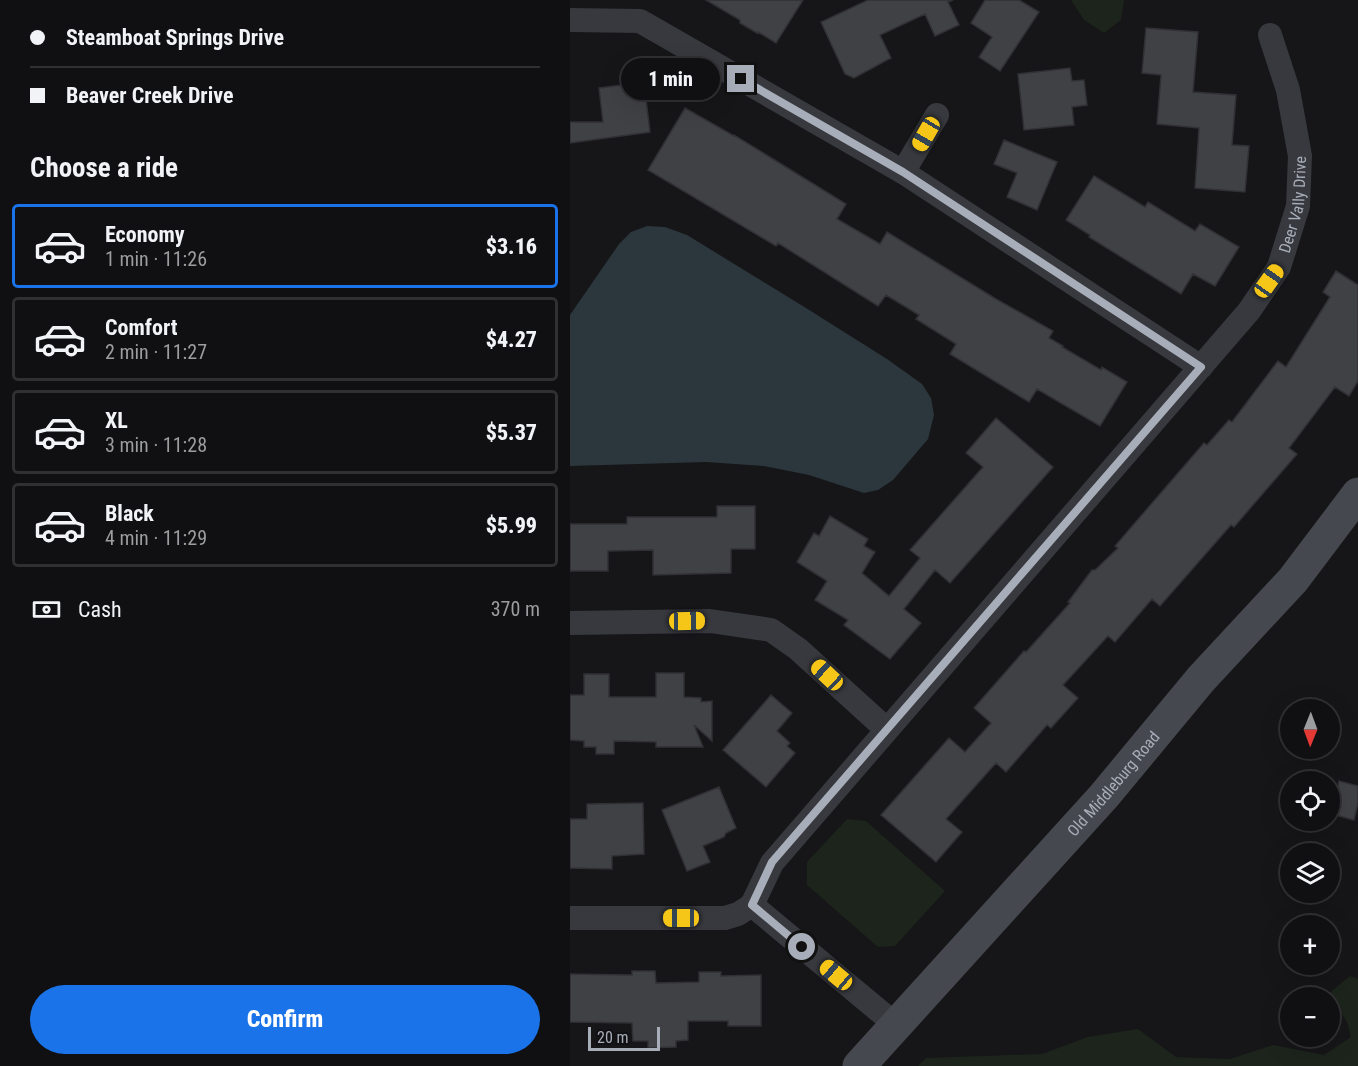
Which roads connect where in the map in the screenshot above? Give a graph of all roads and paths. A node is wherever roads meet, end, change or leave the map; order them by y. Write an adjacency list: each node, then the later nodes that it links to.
1 (570, 20): 4 (street)
2 (1270, 35): 5 (street, Deer Vally Drive)
3 (937, 115): 4 (street)
4 (903, 172): 5 (street)
5 (1201, 367): 8 (street, Deer Vally Drive)
6 (1358, 494): 11 (main road, Old Middleburg Road)
7 (570, 623): 8 (street)
8 (886, 729): 9 (street, Deer Vally Drive)
9 (752, 905): 10 (street); 11 (street)
10 (570, 918)
11 (896, 1025): 12 (main road, Old Middleburg Road)
12 (859, 1066)

